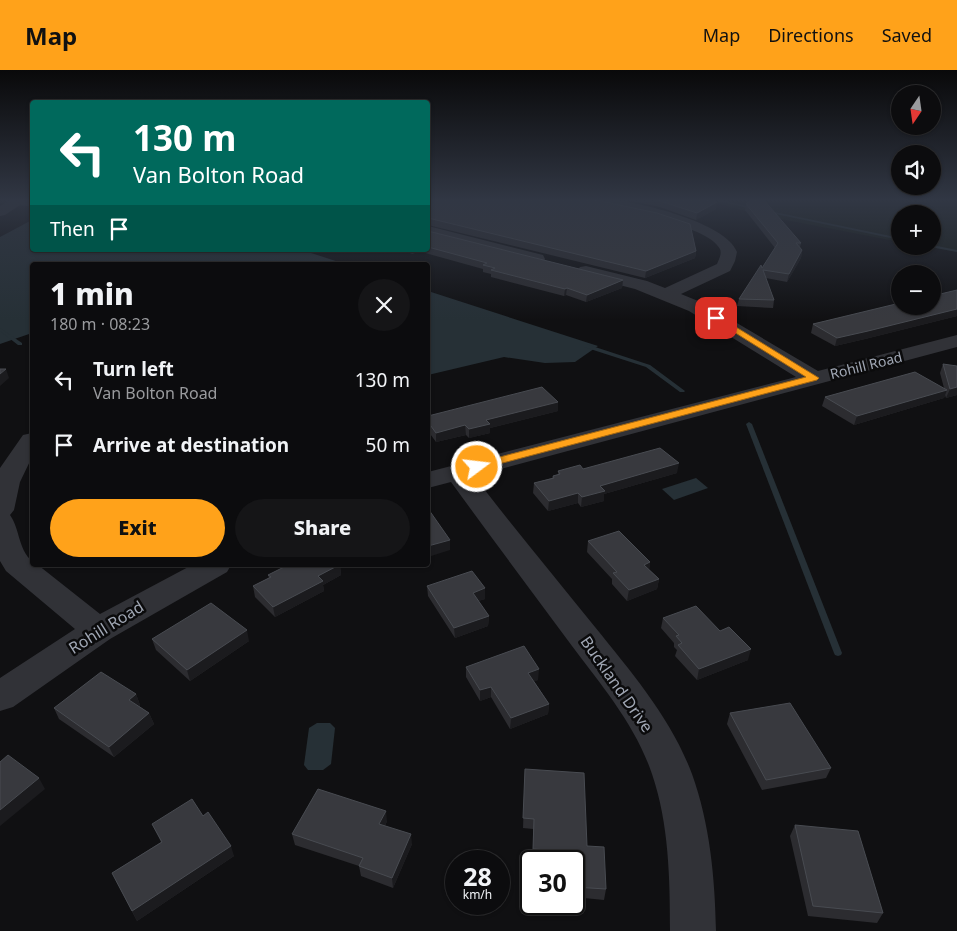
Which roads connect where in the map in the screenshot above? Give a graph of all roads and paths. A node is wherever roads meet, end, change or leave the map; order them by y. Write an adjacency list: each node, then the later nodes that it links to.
1 (463, 239): 3 (street)
2 (719, 239): 3 (street)
3 (667, 294): 5 (street)
4 (957, 341): 5 (street, Rohill Road)
5 (814, 378): 7 (street, Rohill Road)
6 (30, 442): 8 (street)
7 (442, 476): 13 (street, Buckland Drive)
8 (0, 510)
9 (0, 521): 11 (street)
10 (212, 567): 11 (street, Rohill Road)
11 (98, 630): 12 (street, Rohill Road)
12 (0, 697)
13 (692, 931)

